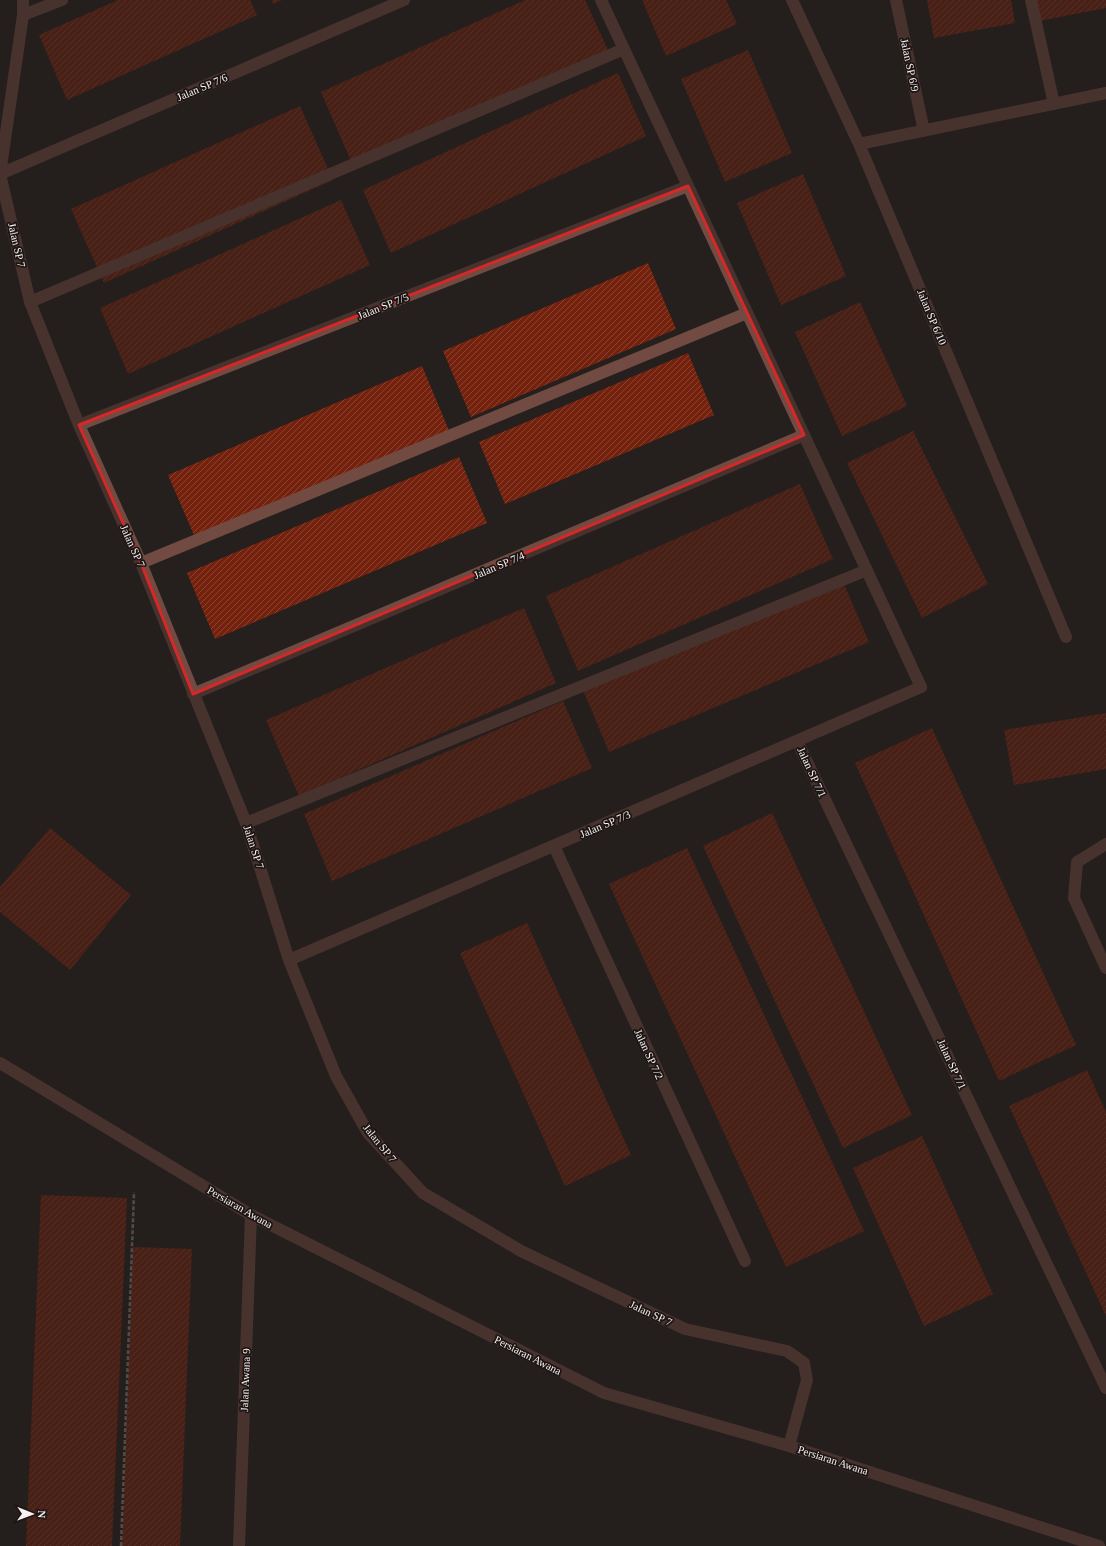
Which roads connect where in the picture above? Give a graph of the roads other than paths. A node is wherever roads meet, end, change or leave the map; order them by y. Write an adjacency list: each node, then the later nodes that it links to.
1 (23, 0): 8 (street, Jalan SP 7)
2 (62, 0): 8 (street)
3 (404, 0): 14 (street, Jalan SP 7/6)
4 (601, 0): 9 (street)
5 (792, 0): 13 (street, Jalan SP 6/10)
6 (896, 0): 12 (street, Jalan SP 6/9)
7 (1031, 0): 11 (street)
8 (23, 15): 14 (street, Jalan SP 7)
9 (624, 49): 15 (street); 16 (street)
10 (1106, 93): 11 (street)
11 (1054, 104): 12 (street)
12 (924, 131): 13 (street)
13 (859, 144): 22 (street, Jalan SP 6/10)
14 (0, 174): 16 (street, Jalan SP 7)
15 (688, 186): 17 (street); 18 (street, Jalan SP 7/5)
16 (30, 302): 18 (street, Jalan SP 7)
17 (747, 313): 19 (street); 20 (street)
18 (79, 425): 20 (street, Jalan SP 7)
19 (804, 435): 21 (street); 23 (street, Jalan SP 7/4)
20 (141, 563): 23 (street, Jalan SP 7)
21 (867, 570): 24 (street, Jalan SP 7/3); 25 (street)
22 (1066, 637)
23 (193, 694): 25 (street, Jalan SP 7)
24 (797, 741): 27 (street, Jalan SP 7/3); 33 (street, Jalan SP 7/1)
25 (246, 823): 28 (street, Jalan SP 7)
26 (1106, 844): 29 (street)
27 (554, 846): 28 (street, Jalan SP 7/3); 32 (street, Jalan SP 7/2)
28 (289, 960): 34 (street, Jalan SP 7)
29 (1106, 968)
30 (0, 1063): 31 (street, Persiaran Awana)
31 (251, 1215): 34 (street, Persiaran Awana); 35 (street, Jalan Awana 9)
32 (745, 1261)
33 (1106, 1388)
34 (789, 1446): 36 (street, Persiaran Awana)
35 (238, 1546)
36 (1099, 1546)

